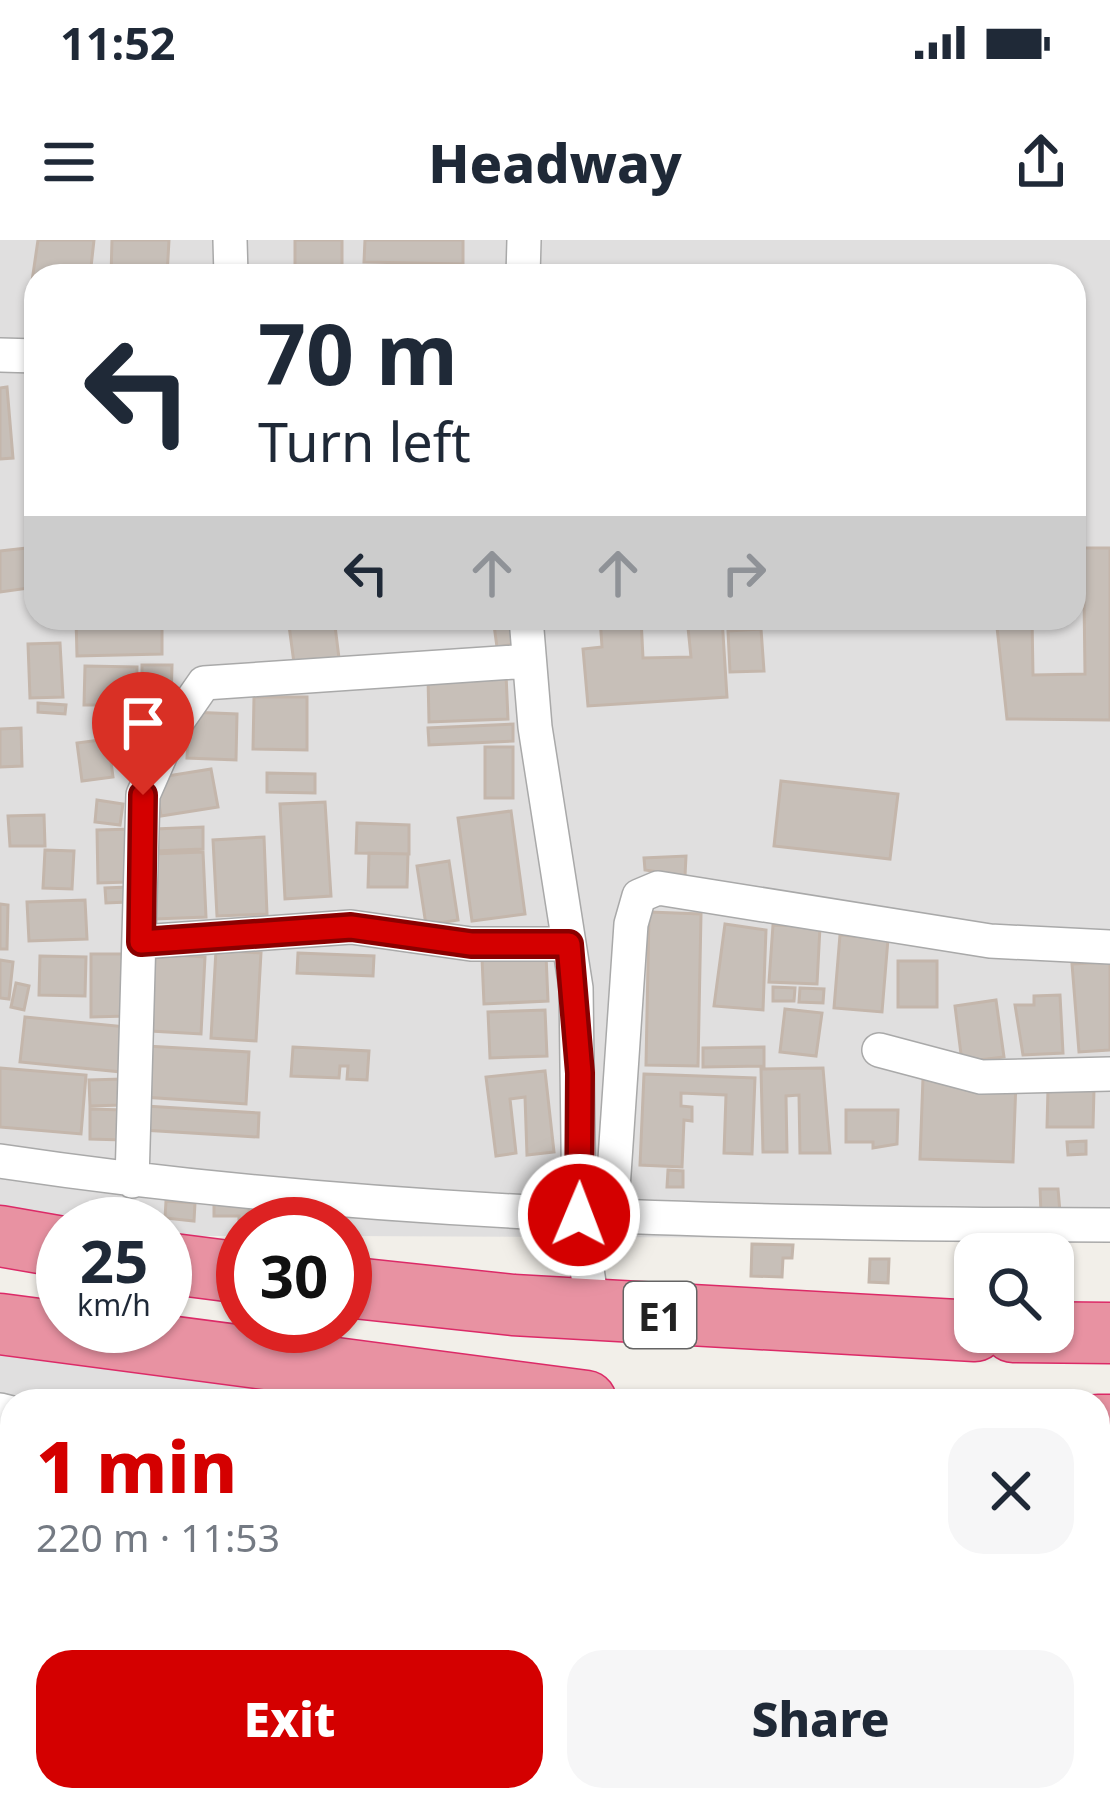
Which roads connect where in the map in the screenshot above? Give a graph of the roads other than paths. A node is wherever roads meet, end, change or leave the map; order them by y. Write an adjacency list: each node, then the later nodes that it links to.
1 (527, 630): 2 (street)
2 (530, 661): 3 (street); 4 (street)
3 (141, 942): 4 (street); 9 (street)
4 (569, 944): 10 (street)
5 (1110, 947): 10 (street)
6 (879, 1050): 7 (street)
7 (1110, 1074)
8 (0, 1161): 9 (street)
9 (132, 1181): 10 (street)
10 (595, 1217): 11 (street); 15 (street)
11 (1110, 1225)
12 (0, 1236): 13 (highway)
13 (36, 1242)
14 (372, 1290): 15 (highway, E1)
15 (593, 1310): 17 (highway, E1)
16 (0, 1324): 20 (highway)
17 (954, 1329)
18 (1074, 1333): 19 (highway)
19 (1110, 1334)
20 (495, 1389)

